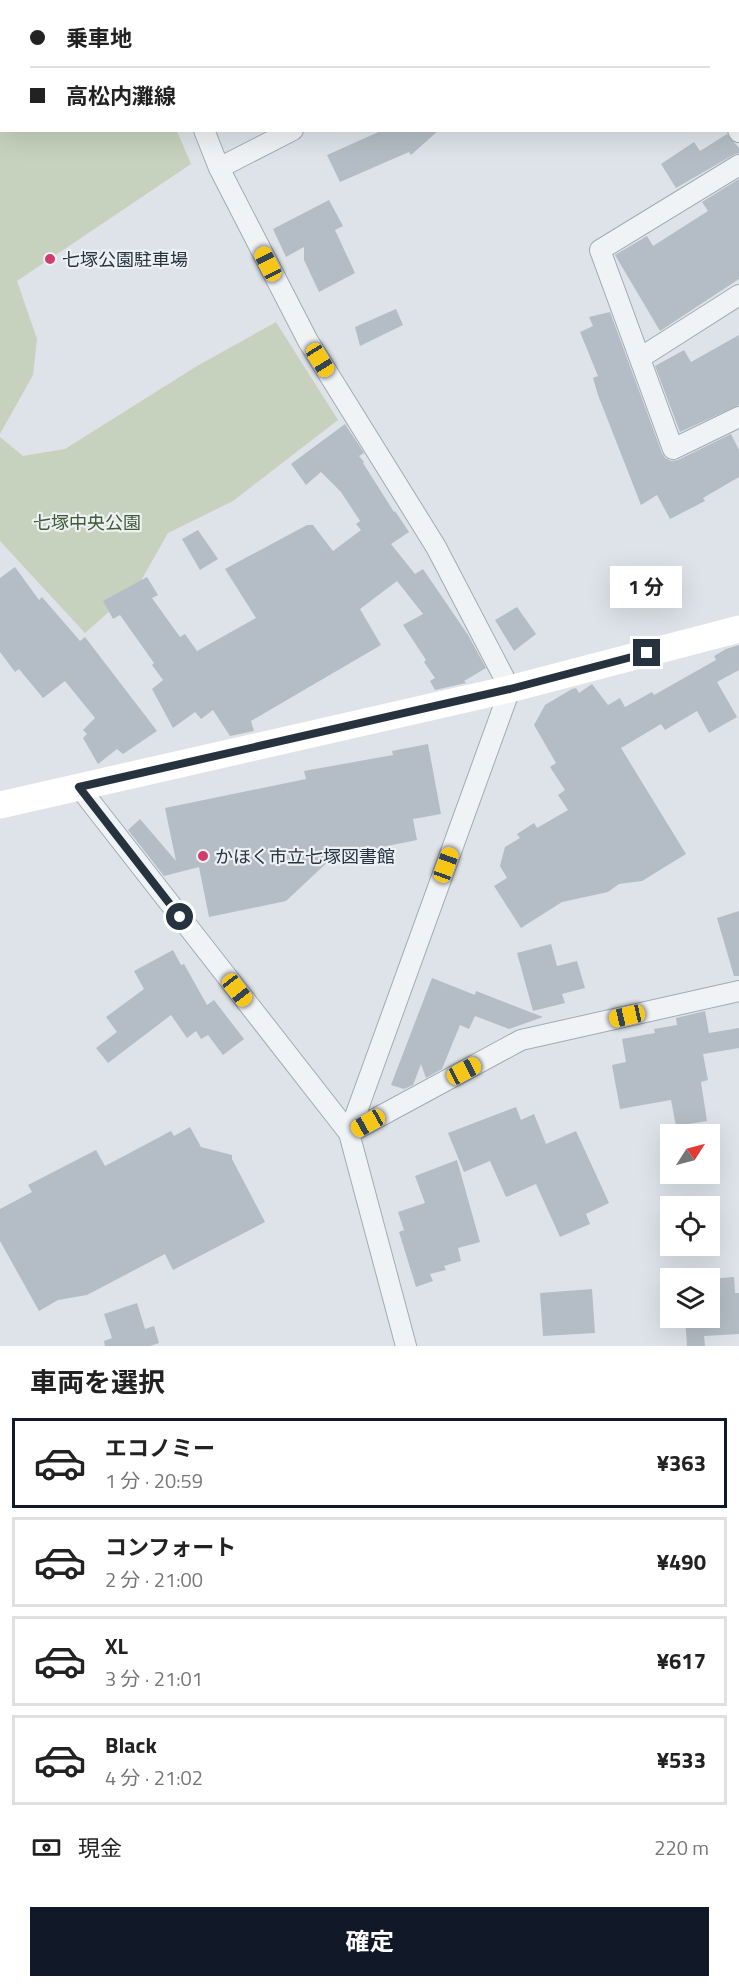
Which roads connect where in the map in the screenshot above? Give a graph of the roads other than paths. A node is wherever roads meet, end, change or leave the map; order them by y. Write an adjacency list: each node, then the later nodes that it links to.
1 (205, 132): 4 (street)
2 (289, 132): 4 (street)
3 (739, 165): 6 (street)
4 (219, 168): 9 (street)
5 (739, 296): 6 (street)
6 (640, 358): 7 (street)
7 (739, 417)
8 (739, 629): 9 (main road)
9 (510, 689): 10 (main road); 13 (street)
10 (79, 787): 11 (main road); 13 (street)
11 (0, 805)
12 (739, 991): 13 (street)
13 (349, 1133): 14 (street)
14 (406, 1346)

